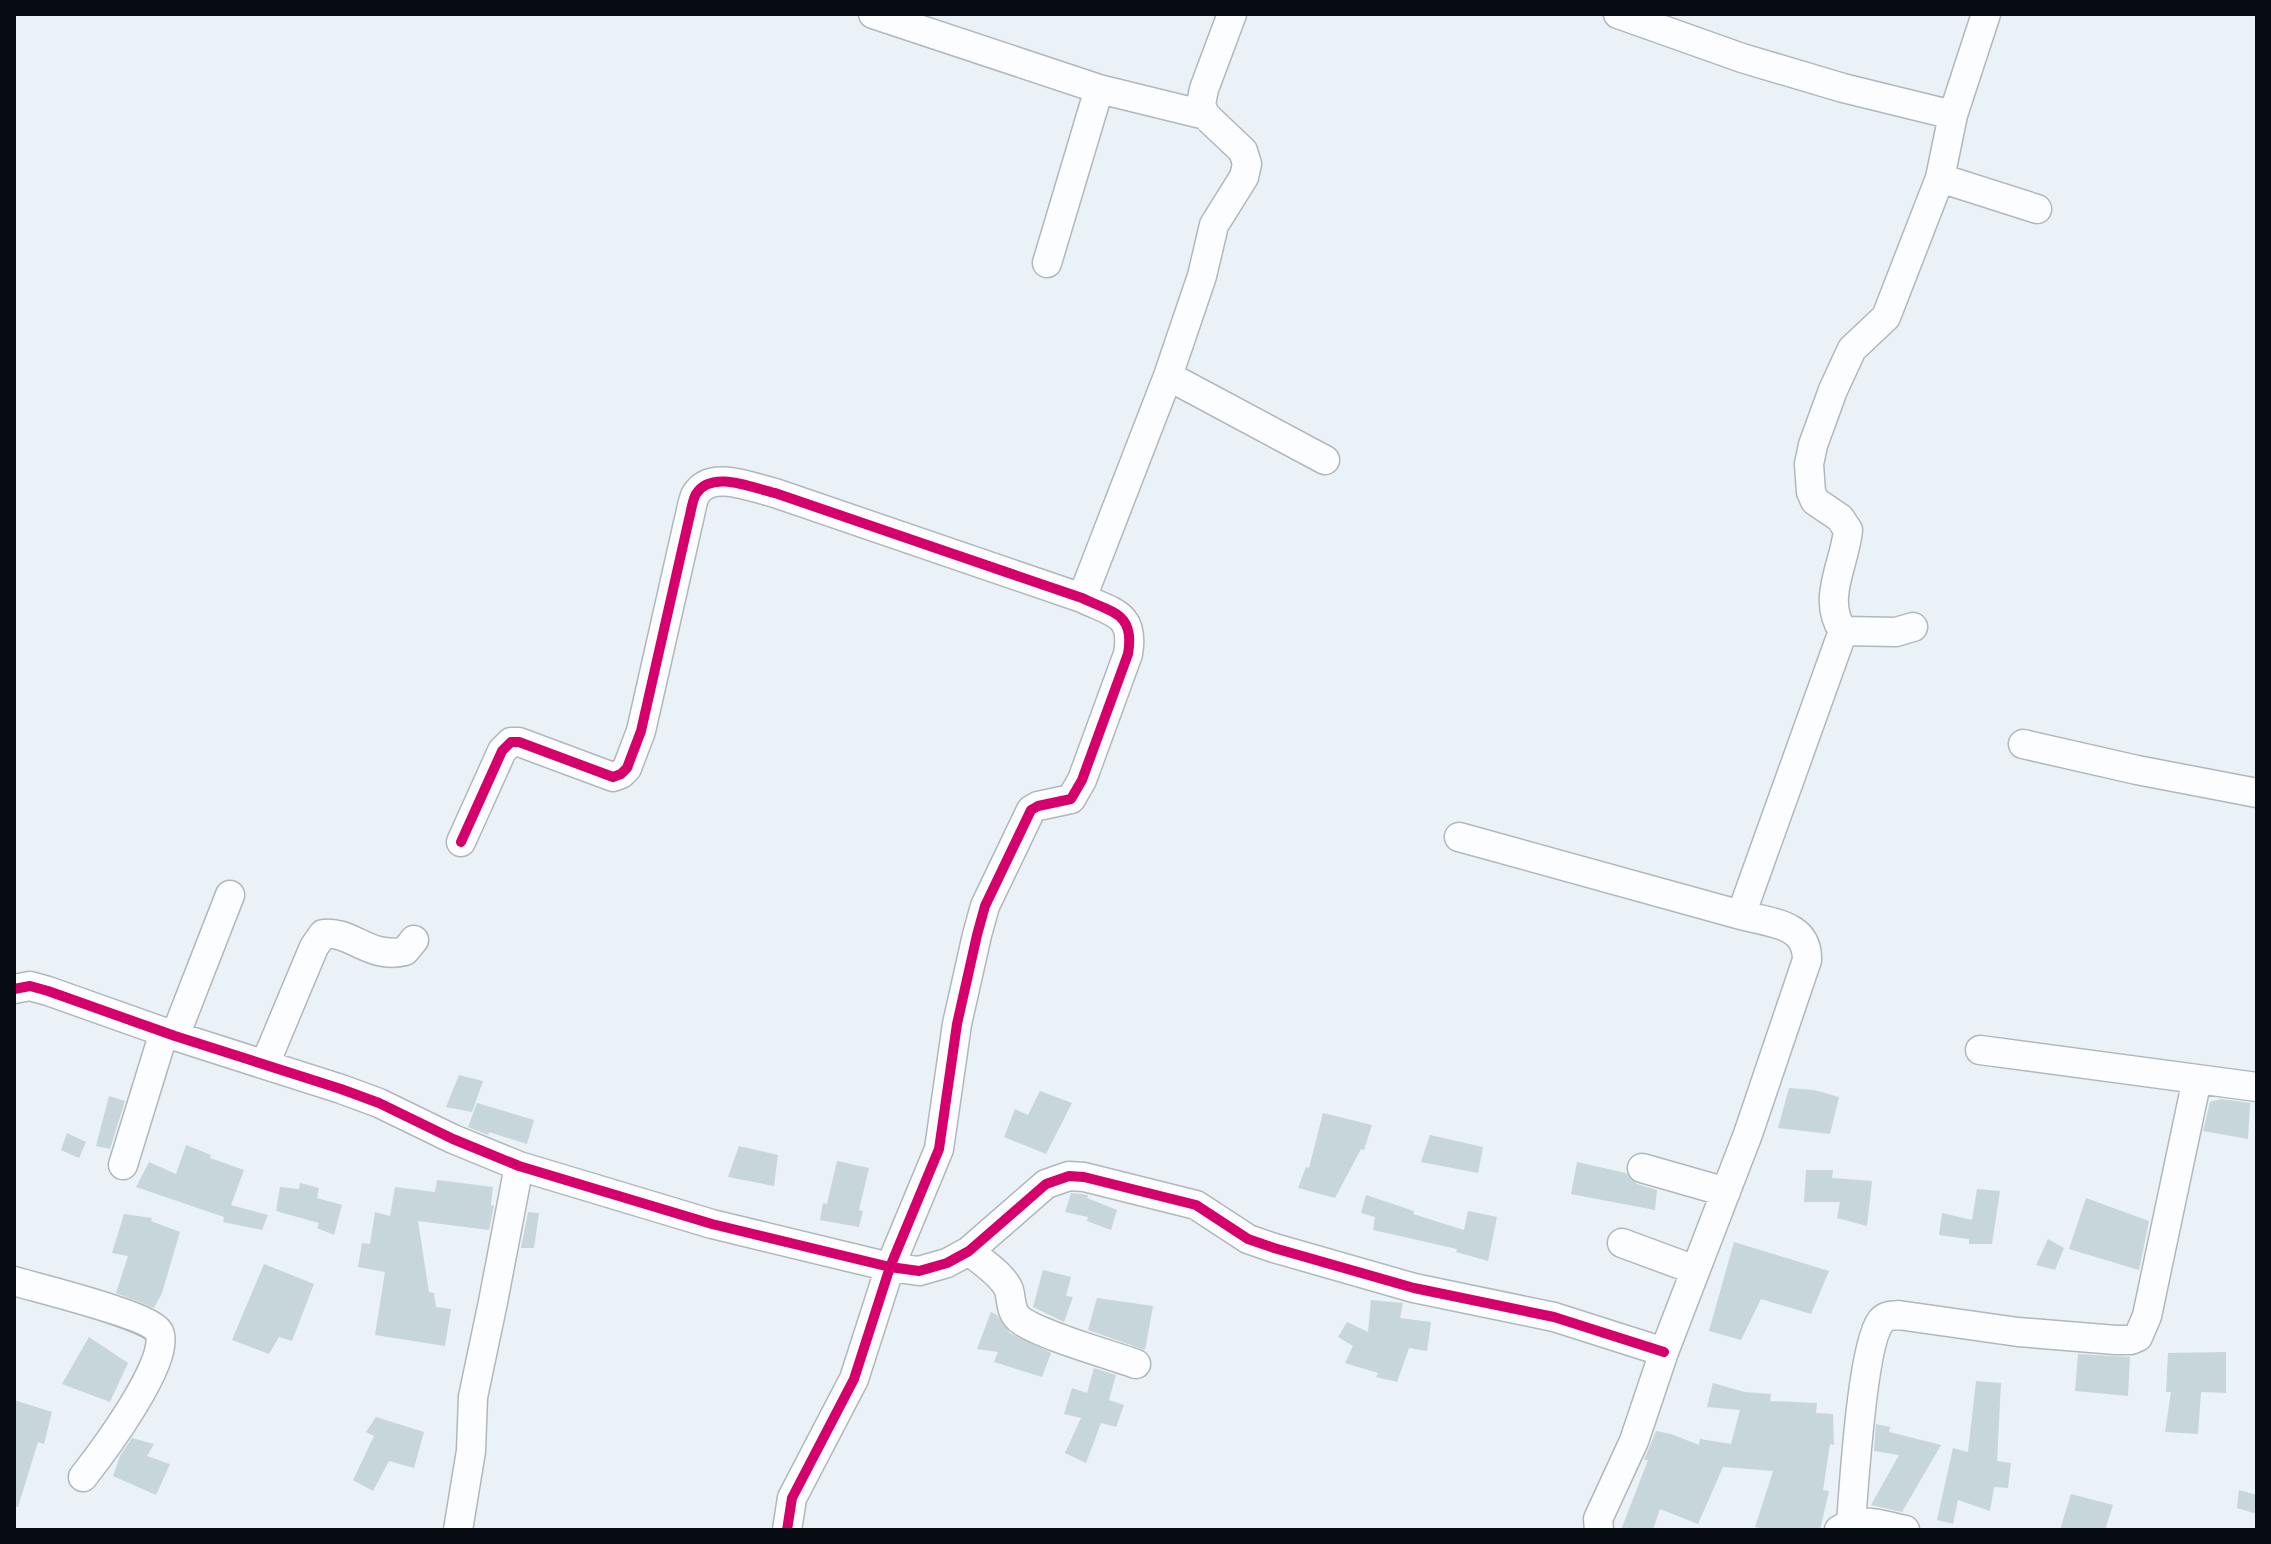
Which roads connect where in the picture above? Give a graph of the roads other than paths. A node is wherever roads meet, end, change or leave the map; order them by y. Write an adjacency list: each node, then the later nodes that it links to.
1 (873, 14): 5 (street)
2 (1232, 14): 7 (street)
3 (1618, 14): 8 (street)
4 (1986, 14): 8 (street)
5 (944, 25): 6 (street)
6 (1099, 89): 7 (street); 11 (street)
7 (1205, 115): 12 (street)
8 (1953, 115): 9 (street)
9 (1940, 178): 10 (street); 16 (street)
10 (2037, 209)
11 (1047, 263)
12 (1168, 376): 13 (street); 14 (street)
13 (1325, 460)
14 (1082, 598): 20 (street); 36 (street)
15 (1913, 627): 16 (street)
16 (1843, 631): 22 (street)
17 (2023, 744): 18 (street)
18 (2257, 793)
19 (1459, 837): 22 (street)
20 (461, 842)
21 (230, 895): 25 (street)
22 (1741, 915): 33 (street)
23 (414, 940): 27 (street)
24 (14, 989): 25 (street)
25 (169, 1034): 27 (street); 30 (street)
26 (1980, 1050): 28 (street)
27 (265, 1064): 31 (street)
28 (2197, 1079): 29 (street); 42 (street)
29 (2257, 1087)
30 (123, 1165)
31 (519, 1166): 36 (street); 43 (street)
32 (1642, 1168): 33 (street)
33 (1726, 1192): 37 (street)
34 (1622, 1243): 37 (street)
35 (969, 1251): 36 (street); 39 (street); 40 (street)
36 (890, 1267): 44 (street)
37 (1695, 1270): 39 (street)
38 (14, 1281): 41 (street)
39 (1664, 1352): 45 (street)
40 (1136, 1364)
41 (83, 1477)
42 (1845, 1526): 46 (street)
43 (458, 1530)
44 (787, 1530)
45 (1599, 1530)
46 (1905, 1530)

